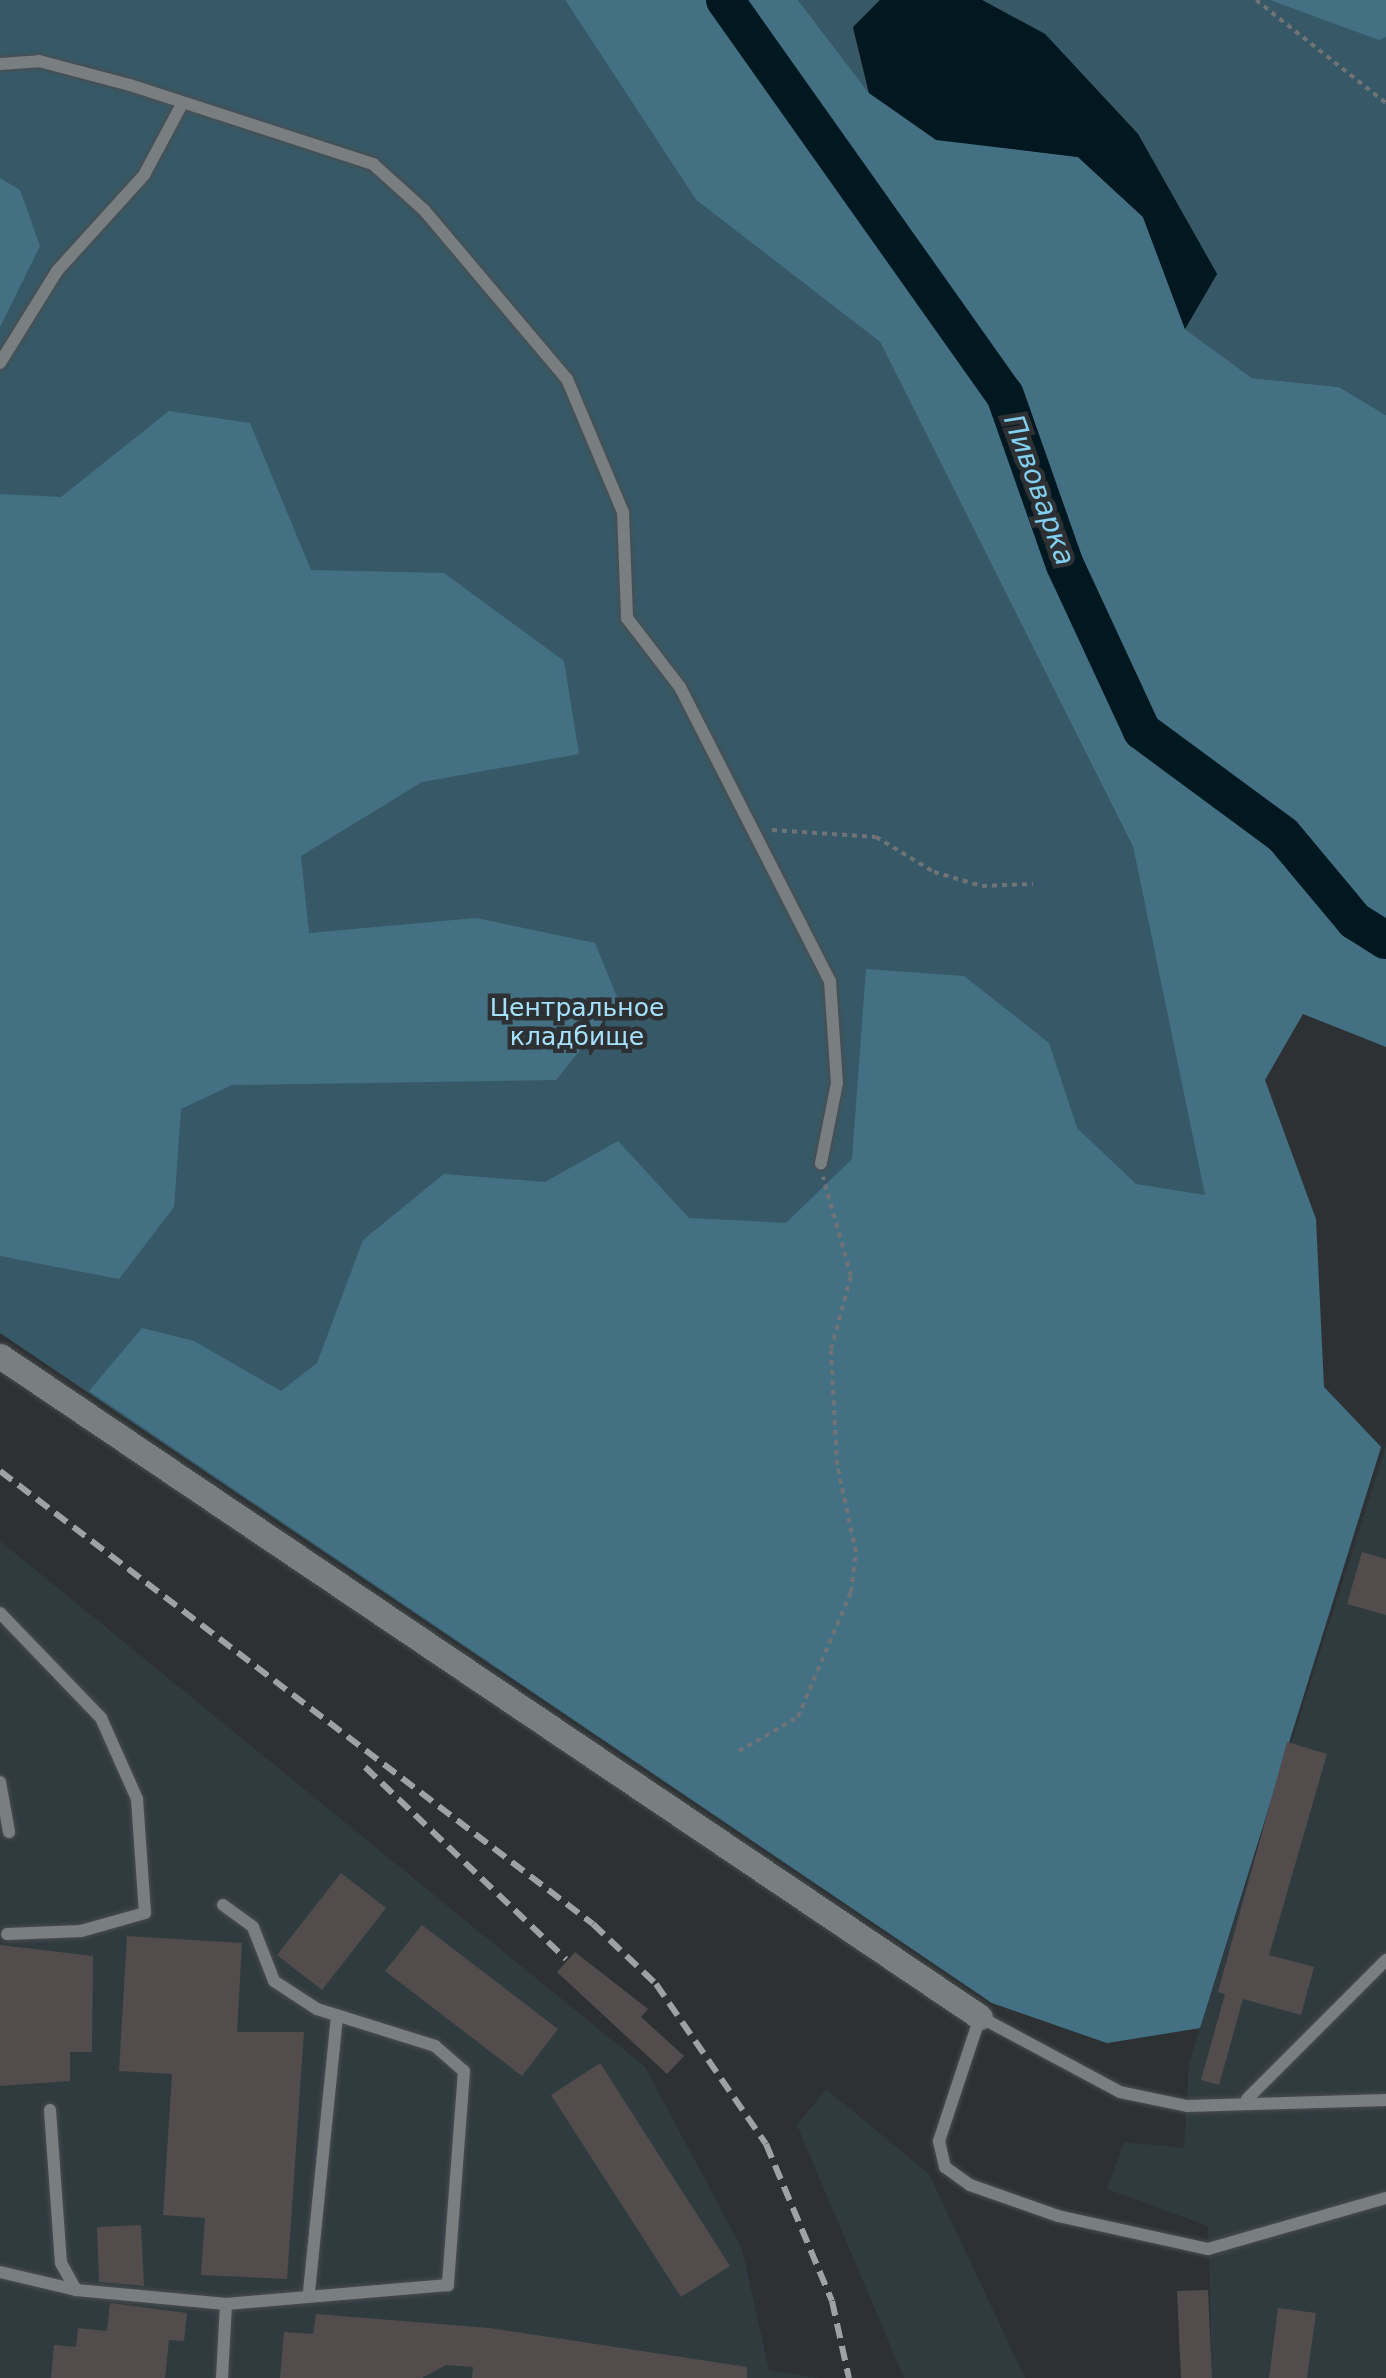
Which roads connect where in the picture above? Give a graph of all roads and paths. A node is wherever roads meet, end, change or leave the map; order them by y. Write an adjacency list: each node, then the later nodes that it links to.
1 (1256, 0): 3 (path)
2 (0, 64): 4 (lane)
3 (1386, 104)
4 (181, 106): 5 (lane); 6 (lane)
5 (0, 363)
6 (758, 830): 7 (path); 8 (lane)
7 (1034, 884)
8 (821, 1163): 11 (path)
9 (0, 1356): 18 (street)
10 (0, 1612): 15 (lane)
11 (740, 1751)
12 (0, 1782): 13 (lane)
13 (9, 1832)
14 (223, 1905): 17 (lane)
15 (7, 1934)
16 (1386, 1960): 19 (lane)
17 (337, 2015): 25 (lane); 25 (lane)
18 (980, 2016): 19 (lane); 22 (lane)
19 (1247, 2099): 20 (lane)
20 (1386, 2100)
21 (50, 2110): 24 (lane)
22 (1386, 2198)
23 (0, 2272): 24 (lane)
24 (76, 2290): 26 (lane)
25 (309, 2292): 26 (lane)
26 (226, 2304): 27 (lane)
27 (222, 2378)

